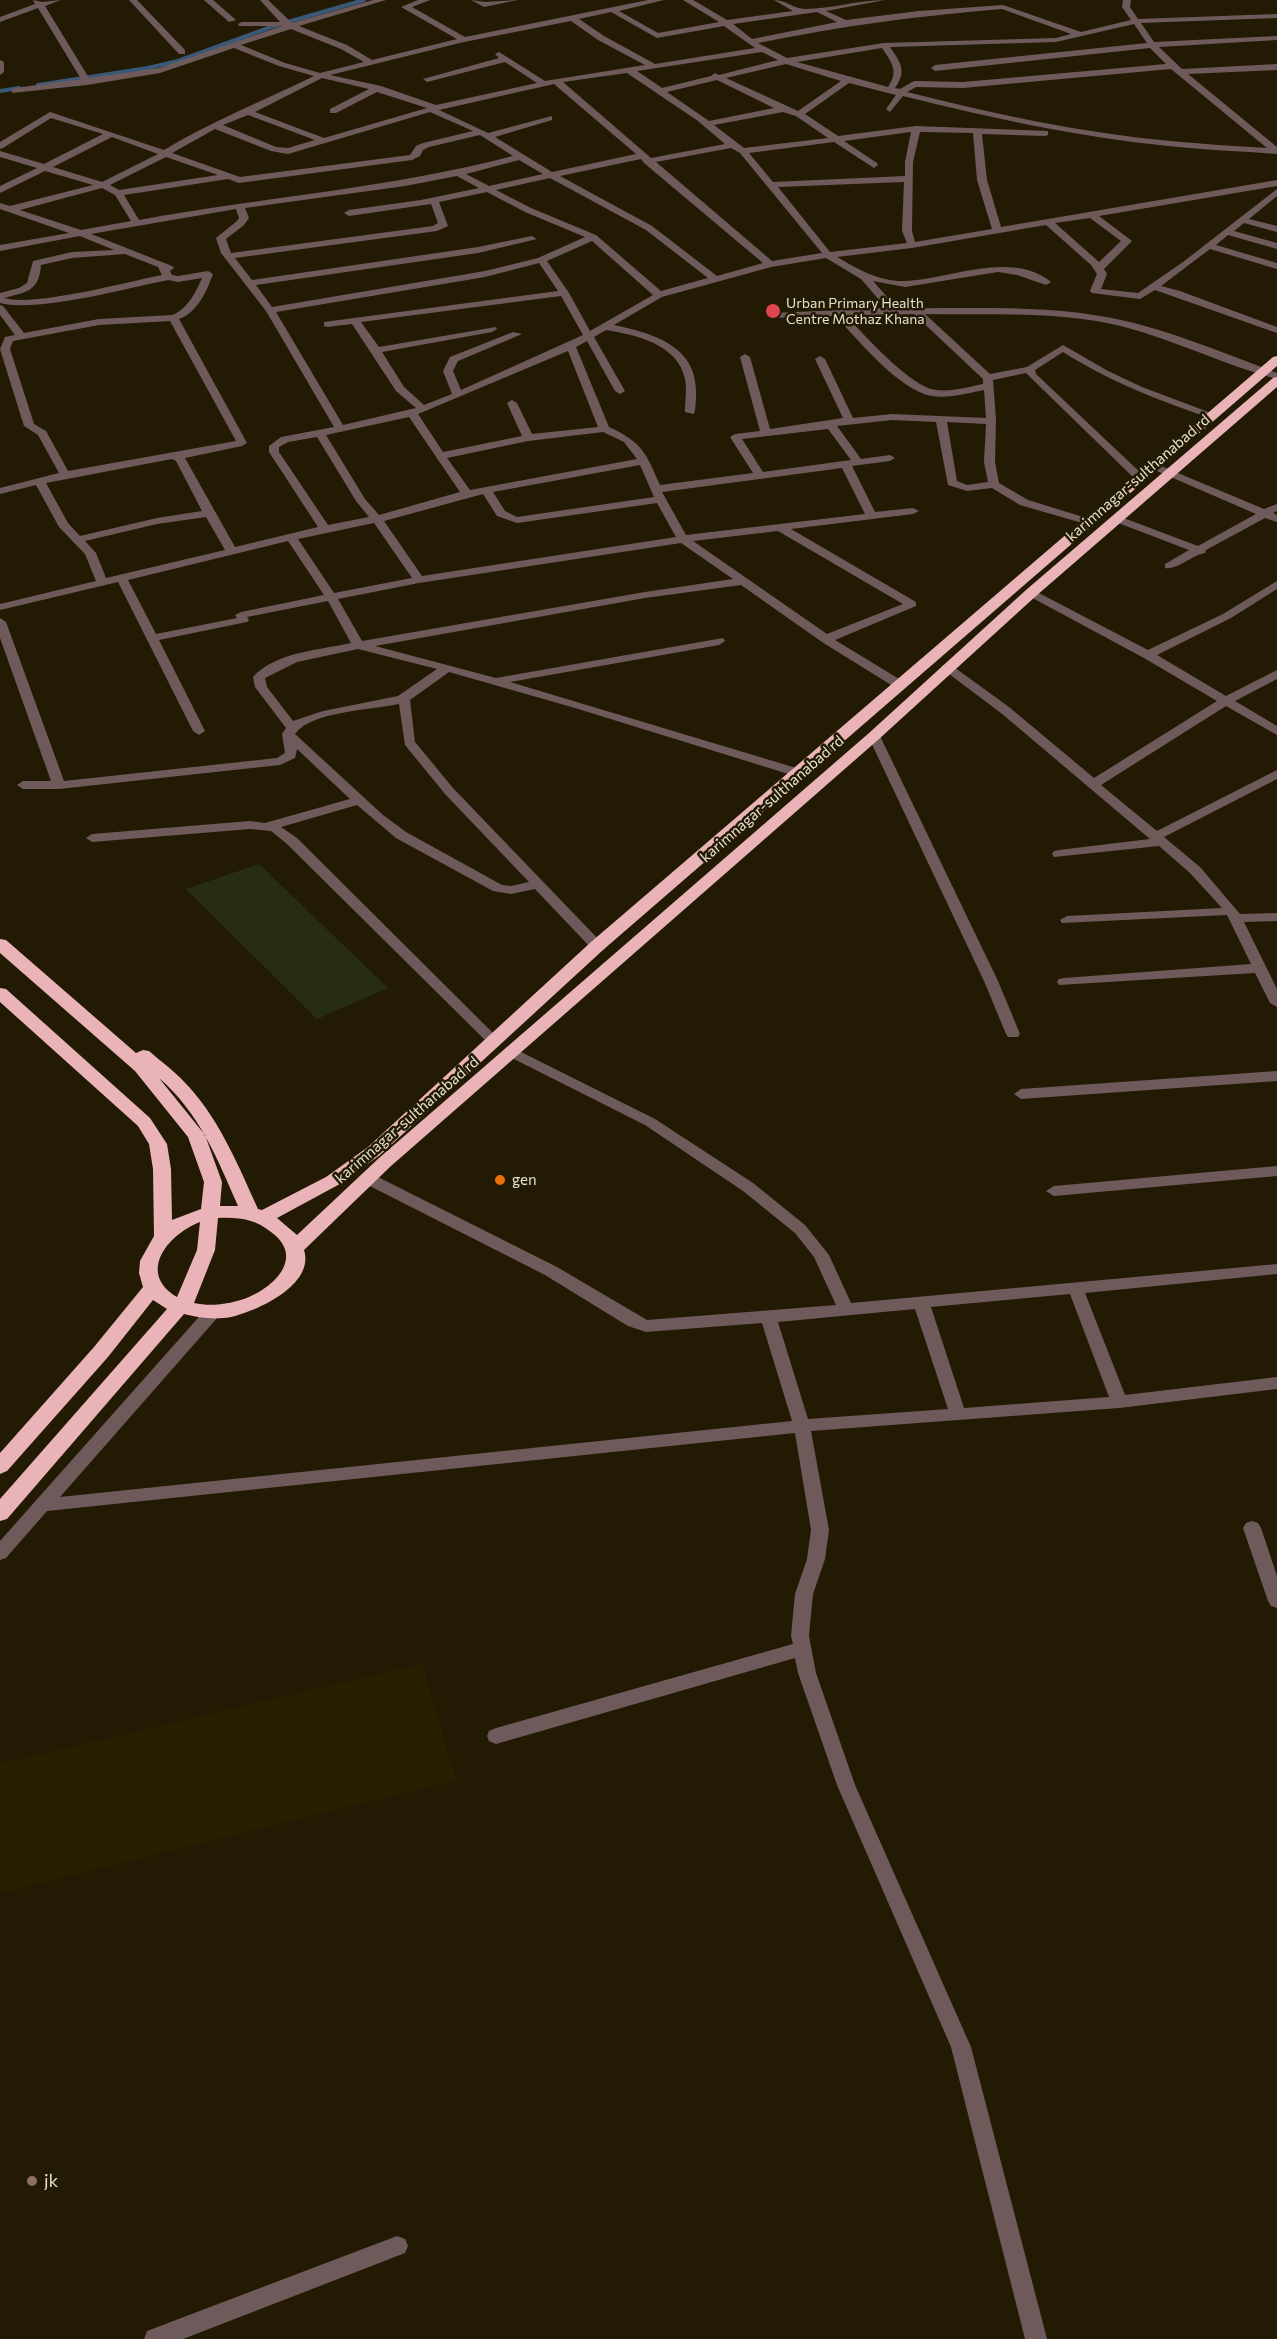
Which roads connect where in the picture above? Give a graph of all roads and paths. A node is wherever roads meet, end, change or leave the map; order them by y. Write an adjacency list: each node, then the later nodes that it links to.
1 (57, 0): 14 (street)
2 (133, 0): 35 (street)
3 (208, 0): 21 (street)
4 (264, 0): 23 (street)
5 (382, 0): 23 (street)
6 (426, 0): 29 (street)
7 (475, 0): 8 (street)
8 (514, 0)
9 (660, 0): 15 (street)
10 (687, 0): 24 (street)
11 (778, 0): 17 (street)
12 (880, 0): 16 (street)
13 (1127, 0): 22 (street)
14 (38, 2): 20 (street); 53 (street)
15 (612, 10): 19 (street); 24 (street)
16 (819, 10): 17 (street); 25 (street)
17 (801, 11): 24 (street)
18 (1277, 16): 22 (street)
19 (573, 18): 29 (street); 43 (street)
20 (0, 20)
21 (232, 20)
22 (1137, 21): 27 (street); 33 (street)
23 (286, 23): 26 (street); 31 (street); 41 (street)
24 (726, 23): 30 (street)
25 (844, 23): 27 (street); 30 (street)
26 (242, 24)
27 (1082, 35): 37 (street)
28 (1277, 38): 33 (street)
29 (464, 40): 41 (street)
30 (750, 42): 34 (street)
31 (234, 45): 51 (street); 53 (street)
32 (884, 45): 37 (street); 39 (street); 59 (street)
33 (1152, 45): 37 (street); 47 (street)
34 (765, 49): 39 (street); 42 (street)
35 (182, 52)
36 (496, 53): 38 (street)
37 (948, 56): 46 (street)
38 (505, 59): 54 (street); 57 (street)
39 (786, 61): 52 (street); 55 (street)
40 (0, 62): 49 (street)
41 (370, 62): 51 (street)
42 (692, 62): 43 (street); 44 (street)
43 (656, 67): 48 (street)
44 (701, 67)
45 (1277, 67): 47 (street)
46 (935, 68)
47 (1176, 69): 62 (street); 82 (street)
48 (629, 70): 56 (street); 61 (street)
49 (0, 72)
50 (710, 72): 52 (street)
51 (324, 74): 58 (street); 67 (street)
52 (719, 78): 61 (street); 64 (street)
53 (85, 79): 60 (street)
54 (427, 79)
55 (848, 80): 59 (street); 68 (street)
56 (556, 81): 57 (street); 86 (street)
57 (544, 84): 63 (street)
58 (378, 88): 63 (street); 66 (street)
59 (890, 90): 62 (street)
60 (15, 91)
61 (661, 91): 70 (street)
62 (902, 92): 65 (street); 76 (street)
63 (433, 108): 75 (street); 78 (street)
64 (783, 109): 68 (street); 70 (street)
65 (890, 109)
66 (333, 111)
67 (248, 112): 71 (street); 78 (street)
68 (799, 114): 77 (street)
69 (549, 118): 75 (street)
70 (707, 124): 79 (street)
71 (214, 125): 78 (street); 83 (street)
72 (916, 129): 73 (street); 77 (street); 93 (street)
73 (977, 130): 76 (street); 111 (street)
74 (111, 134): 80 (street); 83 (street); 88 (street)
75 (484, 134): 85 (street); 92 (street)
76 (1115, 137): 82 (street)
77 (835, 140): 81 (street); 87 (street)
78 (325, 141)
79 (732, 145): 81 (street); 86 (street)
80 (0, 146)
81 (744, 151): 96 (street)
82 (1276, 151)
83 (166, 153): 92 (street); 95 (street)
84 (0, 154): 88 (street)
85 (519, 157): 90 (street); 91 (street)
86 (644, 159): 91 (street); 126 (street)
87 (874, 165)
88 (44, 166): 95 (street); 98 (street)
89 (238, 170): 92 (street)
90 (458, 173): 97 (street); 103 (street)
91 (549, 174): 97 (street); 135 (street)
92 (226, 177): 100 (street)
93 (909, 179): 96 (street); 116 (street)
94 (1277, 183): 106 (street)
95 (103, 185): 100 (street); 104 (street)
96 (771, 185): 122 (street)
97 (489, 189): 101 (street); 114 (street)
98 (0, 190)
99 (1277, 192): 107 (street)
100 (118, 193): 108 (street)
101 (434, 201): 105 (street); 119 (street)
102 (0, 206): 104 (street)
103 (240, 206): 108 (street); 123 (street)
104 (12, 209): 113 (street)
105 (349, 213)
106 (1091, 214): 109 (street); 132 (street)
107 (1243, 220): 110 (street); 112 (street)
108 (136, 222): 113 (street)
109 (1048, 222): 111 (street); 132 (street)
110 (1277, 229)
111 (997, 231): 116 (street)
112 (1228, 232): 117 (street); 118 (street)
113 (80, 233): 120 (street); 121 (street)
114 (593, 237): 125 (street); 140 (street)
115 (532, 239): 119 (street)
116 (912, 245): 122 (street)
117 (1209, 246): 124 (street); 138 (street)
118 (1277, 246): 124 (street)
119 (405, 247): 123 (street); 137 (street)
120 (0, 248)
121 (127, 251): 127 (street); 141 (street)
122 (828, 255): 126 (street); 134 (street)
123 (228, 256): 128 (street)
124 (1253, 259): 129 (street)
125 (541, 260): 139 (street); 143 (street)
126 (770, 264): 135 (street)
127 (162, 265): 131 (street); 133 (street)
128 (237, 266): 130 (street); 137 (street)
129 (1277, 266)
130 (225, 268)
131 (214, 269)
132 (1098, 269): 138 (street)
133 (168, 277): 141 (street); 148 (street)
134 (864, 277): 136 (street); 144 (street)
135 (715, 279): 140 (street)
136 (1046, 282)
137 (251, 283): 143 (street)
138 (1153, 287): 153 (street)
139 (564, 293): 149 (street); 156 (street)
140 (659, 295): 151 (street)
141 (0, 298)
142 (0, 308): 155 (street)
143 (270, 310): 178 (street)
144 (894, 311): 145 (street); 146 (street)
145 (917, 312): 163 (street); 166 (street)
146 (838, 314): 147 (street); 166 (street)
147 (773, 316)
148 (173, 318): 155 (street); 183 (street)
149 (355, 321): 150 (street); 158 (street)
150 (327, 324)
151 (603, 327): 156 (street); 171 (street)
152 (492, 329): 158 (street)
153 (1277, 330)
154 (517, 334): 168 (street)
155 (20, 335): 190 (street)
156 (587, 337): 157 (street); 167 (street)
157 (571, 346): 168 (street); 179 (street)
158 (376, 350): 170 (street)
159 (746, 357): 181 (street)
160 (820, 359): 175 (street)
161 (1277, 360): 163 (highway)
162 (1030, 369): 166 (street); 173 (street); 192 (street)
163 (1262, 372): 164 (street); 173 (highway)
164 (1277, 376)
165 (1277, 381): 189 (highway, karimnagar-sulthanabad rd)
166 (988, 382): 176 (street)
167 (620, 391)
168 (458, 395): 170 (street)
169 (512, 403): 182 (street)
170 (423, 409): 172 (street)
171 (690, 412)
172 (412, 413): 178 (street); 184 (street)
173 (1214, 416): 188 (highway)
174 (941, 419): 175 (street); 176 (street); 194 (street)
175 (849, 420): 177 (street)
176 (991, 421): 194 (street)
177 (831, 425): 181 (street); 187 (street)
178 (340, 428): 180 (street)
179 (604, 429): 182 (street); 186 (street)
180 (320, 433): 204 (street); 209 (street)
181 (766, 433): 191 (street)
182 (528, 438): 184 (street)
183 (178, 456): 190 (street); 201 (street)
184 (440, 456): 197 (street)
185 (890, 458): 187 (street)
186 (644, 461): 195 (street); 198 (street)
187 (851, 463): 191 (street); 203 (street)
188 (1154, 466): 189 (street); 192 (highway)
189 (1171, 474): 202 (street); 205 (highway, karimnagar-sulthanabad rd)
190 (64, 475): 193 (street)
191 (760, 475): 198 (street)
192 (1140, 478): 207 (highway)
193 (39, 480): 196 (street); 211 (street)
194 (994, 484): 207 (street)
195 (486, 490): 197 (street); 198 (street)
196 (0, 491)
197 (466, 494): 204 (street)
198 (659, 494): 212 (street)
199 (1277, 507): 202 (street)
200 (913, 512): 203 (street)
201 (211, 513): 211 (street); 213 (street)
202 (1264, 514): 206 (street); 214 (street)
203 (872, 517): 208 (street)
204 (377, 519): 209 (street); 217 (street)
205 (1117, 519): 214 (street); 221 (highway, karimnagar-sulthanabad rd)
206 (1277, 519)
207 (1089, 522): 234 (highway)
208 (780, 528): 212 (street); 226 (street)
209 (325, 529): 210 (street)
210 (291, 537): 213 (street); 222 (street)
211 (76, 540): 218 (street)
212 (682, 540): 217 (street); 219 (street)
213 (232, 551): 216 (street)
214 (1201, 551): 215 (street)
215 (1169, 566)
216 (121, 577): 218 (street); 225 (street)
217 (419, 580): 222 (street)
218 (102, 581): 223 (street)
219 (744, 581): 226 (street); 228 (street)
220 (1277, 584): 229 (street)
221 (1031, 593): 229 (street); 231 (highway, karimnagar-sulthanabad rd)
222 (331, 597): 225 (street); 228 (street)
223 (0, 607)
224 (0, 622): 245 (street)
225 (152, 638): 238 (street)
226 (826, 639): 234 (street)
227 (719, 641): 233 (street)
228 (358, 645): 230 (street); 239 (street)
229 (1148, 655): 236 (street)
230 (448, 667): 233 (street); 235 (street)
231 (947, 668): 240 (highway, karimnagar-sulthanabad rd); 243 (street)
232 (1277, 674): 236 (street)
233 (496, 681): 241 (street)
234 (900, 685): 241 (highway)
235 (404, 698): 239 (street); 251 (street)
236 (1225, 701): 237 (street); 243 (street)
237 (1277, 730)
238 (199, 731)
239 (290, 731): 245 (street); 246 (street)
240 (874, 736): 262 (street); 264 (highway, karimnagar-sulthanabad rd)
241 (800, 773): 257 (highway)
242 (1277, 774): 249 (street)
243 (1094, 784): 249 (street)
244 (23, 785): 245 (street)
245 (59, 785)
246 (360, 800): 247 (street); 251 (street)
247 (268, 826): 248 (street); 263 (street)
248 (92, 838)
249 (1158, 840): 250 (street); 252 (street)
250 (1059, 854)
251 (538, 884): 257 (street)
252 (1234, 915): 253 (street); 254 (street); 258 (street)
253 (1277, 917)
254 (1067, 920)
255 (0, 930): 270 (highway)
256 (0, 944): 286 (highway)
257 (597, 946): 263 (highway)
258 (1260, 968): 259 (street); 261 (street)
259 (1064, 982)
260 (0, 993): 271 (highway)
261 (1277, 1003)
262 (1012, 1034)
263 (494, 1041): 270 (highway)
264 (512, 1052): 268 (highway, karimnagar-sulthanabad rd); 277 (street)
265 (1277, 1076): 266 (street)
266 (1021, 1094)
267 (1277, 1171): 269 (street)
268 (367, 1178): 272 (highway, karimnagar-sulthanabad rd); 279 (street)
269 (1054, 1191)
270 (257, 1215): 271 (highway); 272 (highway)
271 (163, 1236): 274 (highway)
272 (295, 1248): 278 (highway)
273 (1277, 1269): 275 (street)
274 (153, 1287): 278 (highway); 284 (highway)
275 (1075, 1287): 276 (street); 281 (street)
276 (921, 1302): 277 (street); 282 (street)
277 (846, 1309): 279 (street)
278 (212, 1313): 285 (street)
279 (768, 1316): 283 (street)
280 (1277, 1383): 281 (street)
281 (1119, 1402): 282 (street)
282 (958, 1414): 283 (street)
283 (802, 1426): 285 (street); 290 (street)
284 (0, 1466)
285 (41, 1505): 288 (street)
286 (0, 1513)
287 (1252, 1528): 289 (street)
288 (0, 1553)
289 (1277, 1600)
290 (802, 1649): 291 (street); 294 (street)
291 (496, 1736)
292 (397, 2246): 293 (street)
293 (155, 2339)
294 (1036, 2339)

